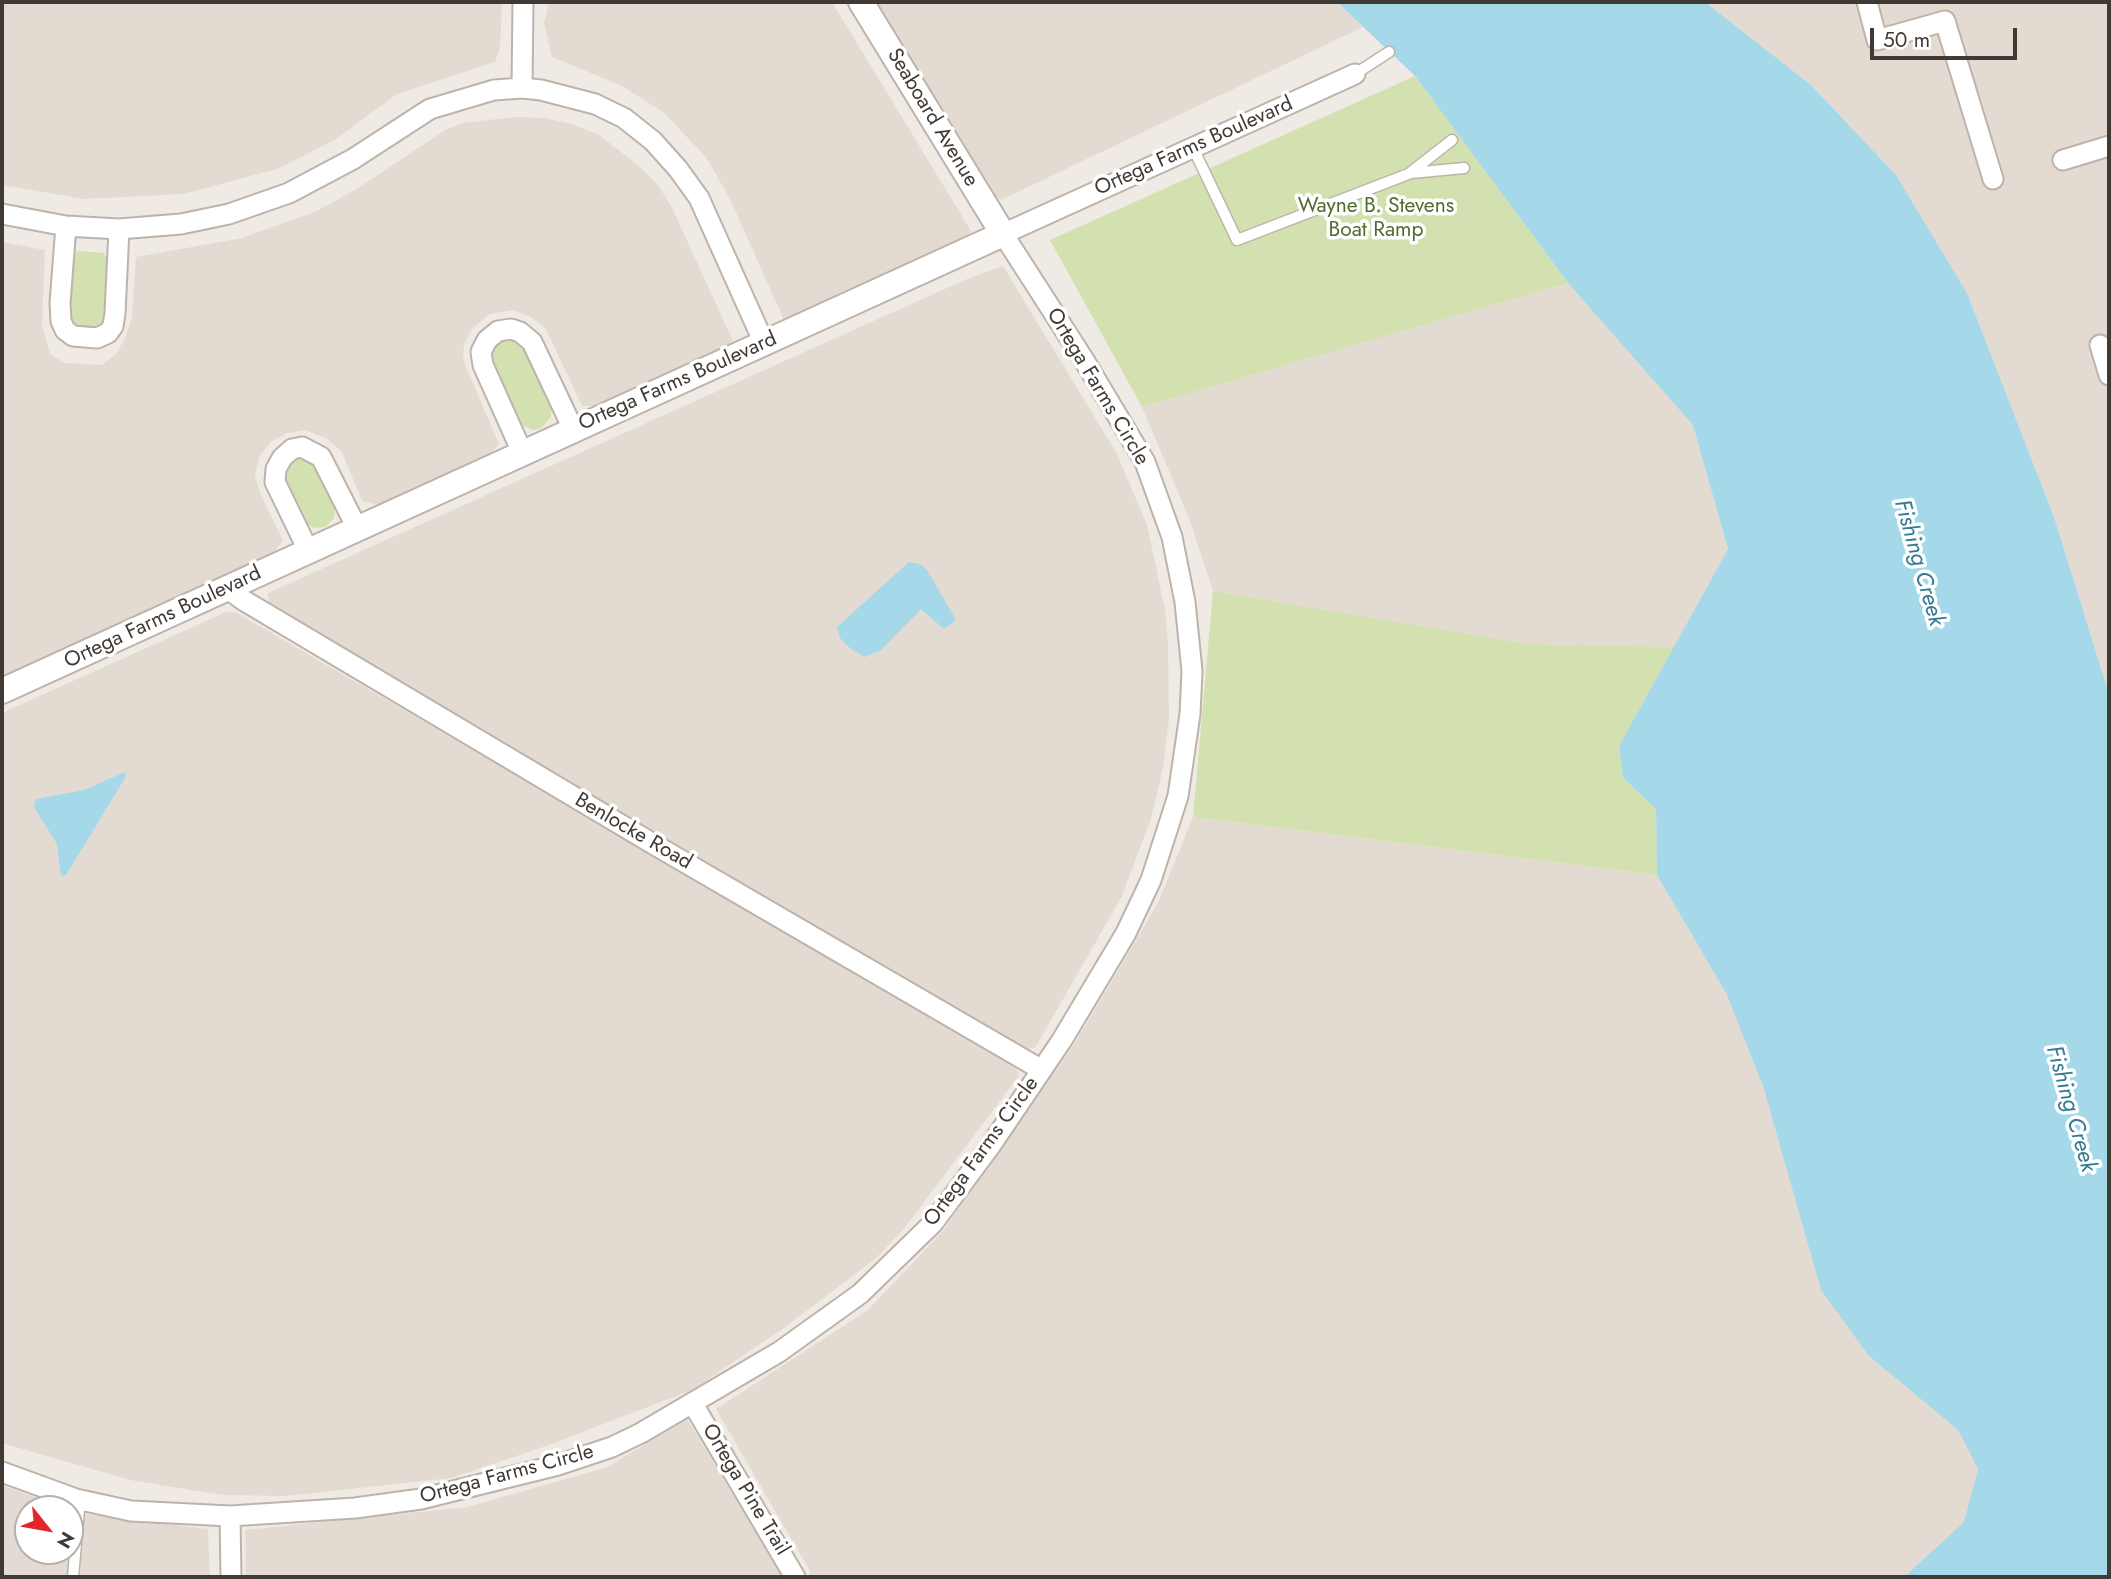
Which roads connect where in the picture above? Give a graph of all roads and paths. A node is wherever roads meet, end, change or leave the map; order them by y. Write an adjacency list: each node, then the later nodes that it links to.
1 (523, 2): 6 (street)
2 (861, 2): 17 (street, Seaboard Avenue)
3 (1867, 2): 13 (street)
4 (1390, 52): 5 (lane)
5 (1355, 74): 9 (street, Ortega Farms Boulevard)
6 (522, 88): 16 (street); 18 (street)
7 (1452, 140): 12 (lane)
8 (2109, 146): 10 (street)
9 (1193, 148): 12 (lane); 17 (street, Ortega Farms Boulevard)
10 (2063, 160)
11 (1464, 168): 12 (lane)
12 (1411, 173)
13 (1993, 179)
14 (2, 214): 15 (street)
15 (66, 226): 16 (street); 16 (street)
16 (119, 229)
17 (1003, 234): 18 (street, Ortega Farms Boulevard); 27 (street, Ortega Farms Circle)
18 (764, 343): 21 (street, Ortega Farms Boulevard)
19 (2100, 345): 20 (street)
20 (2109, 375)
21 (573, 429): 22 (street, Ortega Farms Boulevard); 22 (street)
22 (522, 452): 23 (street, Ortega Farms Boulevard)
23 (356, 528): 24 (street, Ortega Farms Boulevard); 24 (street)
24 (307, 550): 25 (street, Ortega Farms Boulevard)
25 (228, 589): 26 (street, Ortega Farms Boulevard); 27 (street, Benlocke Road)
26 (2, 691)
27 (1042, 1070): 28 (street, Ortega Farms Circle)
28 (693, 1404): 32 (street, Ortega Farms Circle); 34 (street, Ortega Pine Trail)
29 (2, 1472): 30 (street, Ortega Farms Circle)
30 (68, 1495)
31 (84, 1500): 32 (street, Ortega Farms Circle)
32 (230, 1516): 33 (street)
33 (232, 1577)
34 (795, 1577)

